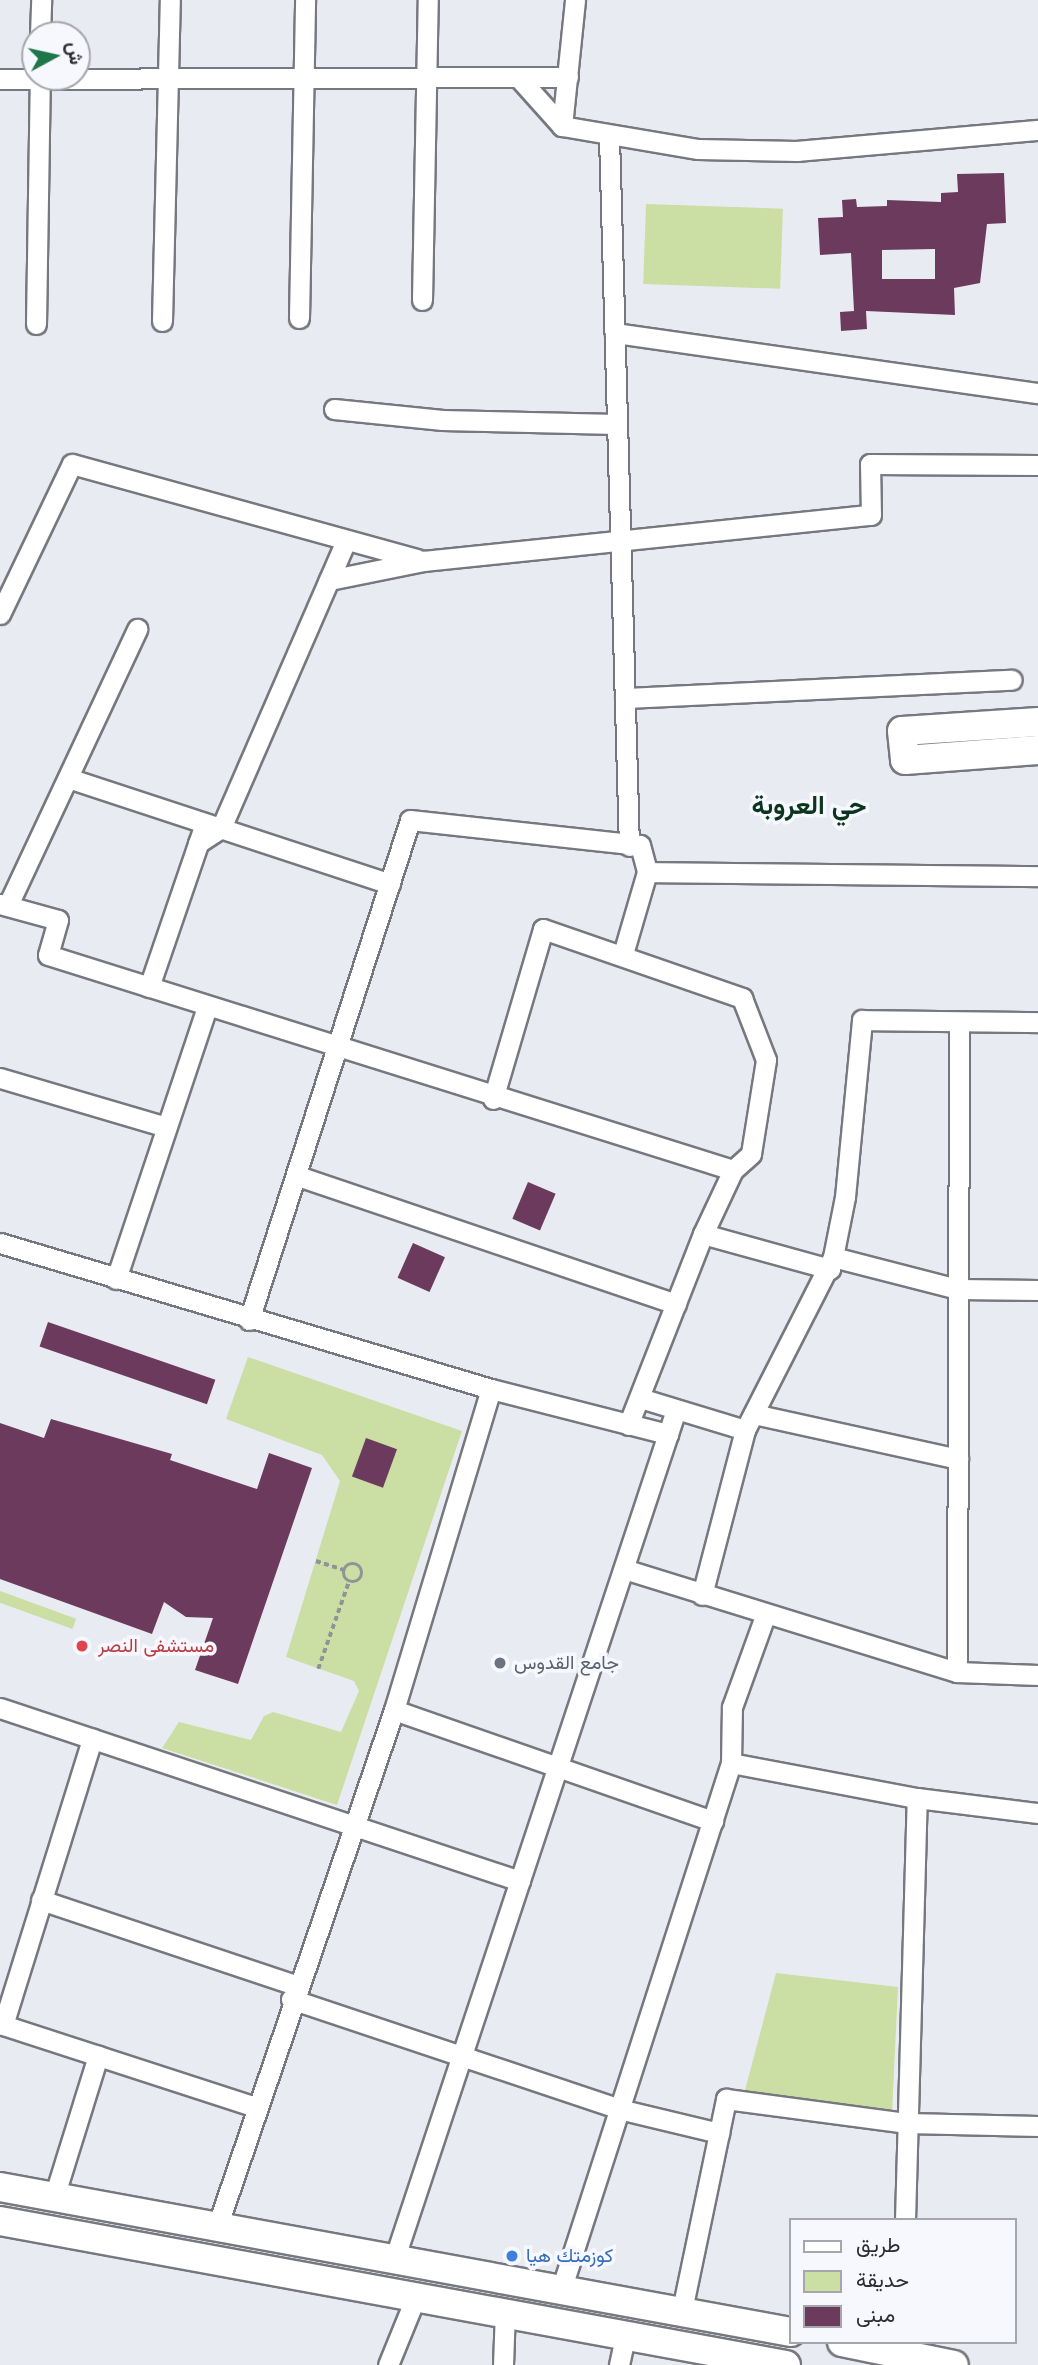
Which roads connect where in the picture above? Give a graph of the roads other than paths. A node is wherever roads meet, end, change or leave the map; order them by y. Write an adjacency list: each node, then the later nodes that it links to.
1 (41, 0): 6 (street)
2 (170, 0): 12 (street)
3 (305, 0): 13 (street)
4 (428, 0): 7 (street)
5 (575, 0): 9 (street)
6 (40, 21)
7 (426, 77): 8 (street); 13 (street); 19 (street)
8 (518, 77): 9 (street); 16 (street)
9 (568, 77): 16 (street)
10 (21, 78): 14 (street)
11 (91, 78): 12 (street)
12 (169, 78): 13 (street); 21 (street)
13 (303, 78): 20 (street)
14 (0, 79)
15 (40, 91): 22 (street)
16 (562, 126): 18 (street)
17 (1038, 130): 18 (street)
18 (609, 136): 23 (street)
19 (422, 300)
20 (299, 318)
21 (162, 321)
22 (36, 324)
23 (615, 333): 24 (street); 26 (street)
24 (1038, 394)
25 (334, 410): 26 (street)
26 (617, 424): 29 (street)
27 (1038, 465): 29 (street)
28 (346, 541): 30 (street); 31 (street); 32 (street)
29 (620, 541): 30 (street); 35 (street)
30 (423, 561): 31 (street)
31 (329, 580): 39 (street)
32 (0, 614)
33 (137, 629): 38 (street)
34 (1012, 680): 35 (street)
35 (625, 698): 40 (street)
36 (1038, 722): 37 (main road)
37 (1038, 750)
38 (68, 778): 39 (street); 44 (street)
39 (213, 825): 43 (street); 46 (street)
40 (629, 846): 41 (street); 43 (street)
41 (648, 872): 42 (street); 45 (street)
42 (1038, 876)
43 (390, 884): 50 (street)
44 (4, 904): 46 (street)
45 (623, 954): 52 (street); 54 (street)
46 (149, 987): 47 (street)
47 (208, 1007): 50 (street); 53 (street)
48 (959, 1022): 49 (street); 58 (street); 60 (street)
49 (1038, 1022)
50 (339, 1049): 52 (street); 55 (street)
51 (0, 1078): 53 (street)
52 (493, 1099): 54 (street)
53 (166, 1127): 59 (street)
54 (733, 1170): 56 (street)
55 (298, 1177): 62 (street); 63 (street)
56 (703, 1234): 58 (street); 62 (street)
57 (0, 1243): 59 (street)
58 (831, 1263): 60 (street); 67 (street)
59 (116, 1279): 63 (street)
60 (958, 1289): 61 (street); 70 (street)
61 (1038, 1290)
62 (676, 1304): 65 (street)
63 (249, 1320): 64 (street)
64 (491, 1389): 68 (street); 77 (street)
65 (640, 1398): 66 (street); 68 (street)
66 (676, 1410): 67 (street); 69 (street)
67 (750, 1422): 70 (street); 72 (street)
68 (628, 1425): 69 (street)
69 (668, 1433): 71 (street)
70 (958, 1459): 74 (street)
71 (624, 1569): 72 (street); 80 (street)
72 (702, 1595): 73 (street)
73 (765, 1616): 74 (street); 79 (street)
74 (957, 1672): 75 (street)
75 (1038, 1675)
76 (0, 1708): 78 (street)
77 (394, 1710): 80 (street); 84 (street)
78 (92, 1739): 84 (street); 86 (street)
79 (731, 1763): 81 (street); 83 (street)
80 (558, 1766): 83 (street); 85 (street)
81 (917, 1798): 82 (street); 94 (street)
82 (1038, 1813)
83 (713, 1821): 93 (street)
84 (353, 1825): 85 (street); 87 (street)
85 (520, 1881): 90 (street)
86 (41, 1900): 87 (street); 88 (street)
87 (293, 1992): 90 (street); 92 (street)
88 (6, 1994): 89 (street)
89 (1, 2024): 91 (street)
90 (463, 2054): 93 (street); 102 (street)
91 (98, 2056): 92 (street); 98 (street)
92 (255, 2107): 101 (street)
93 (623, 2110): 96 (street); 103 (street)
94 (907, 2123): 95 (street); 96 (street); 99 (street)
95 (1038, 2126)
96 (719, 2133): 105 (street)
97 (0, 2187): 98 (main road)
98 (54, 2197): 101 (main road)
99 (905, 2218)
100 (0, 2221): 104 (main road)
101 (216, 2227): 102 (main road)
102 (395, 2257): 103 (main road)
103 (561, 2290): 105 (main road)
104 (417, 2294): 106 (main road); 111 (street)
105 (682, 2310): 107 (main road)
106 (505, 2311): 108 (main road); 112 (street)
107 (790, 2332)
108 (625, 2336): 113 (street); 114 (main road)
109 (862, 2344): 110 (main road)
110 (901, 2348): 115 (main road)
111 (388, 2365)
112 (503, 2365)
113 (619, 2365)
114 (786, 2365)
115 (954, 2365)

